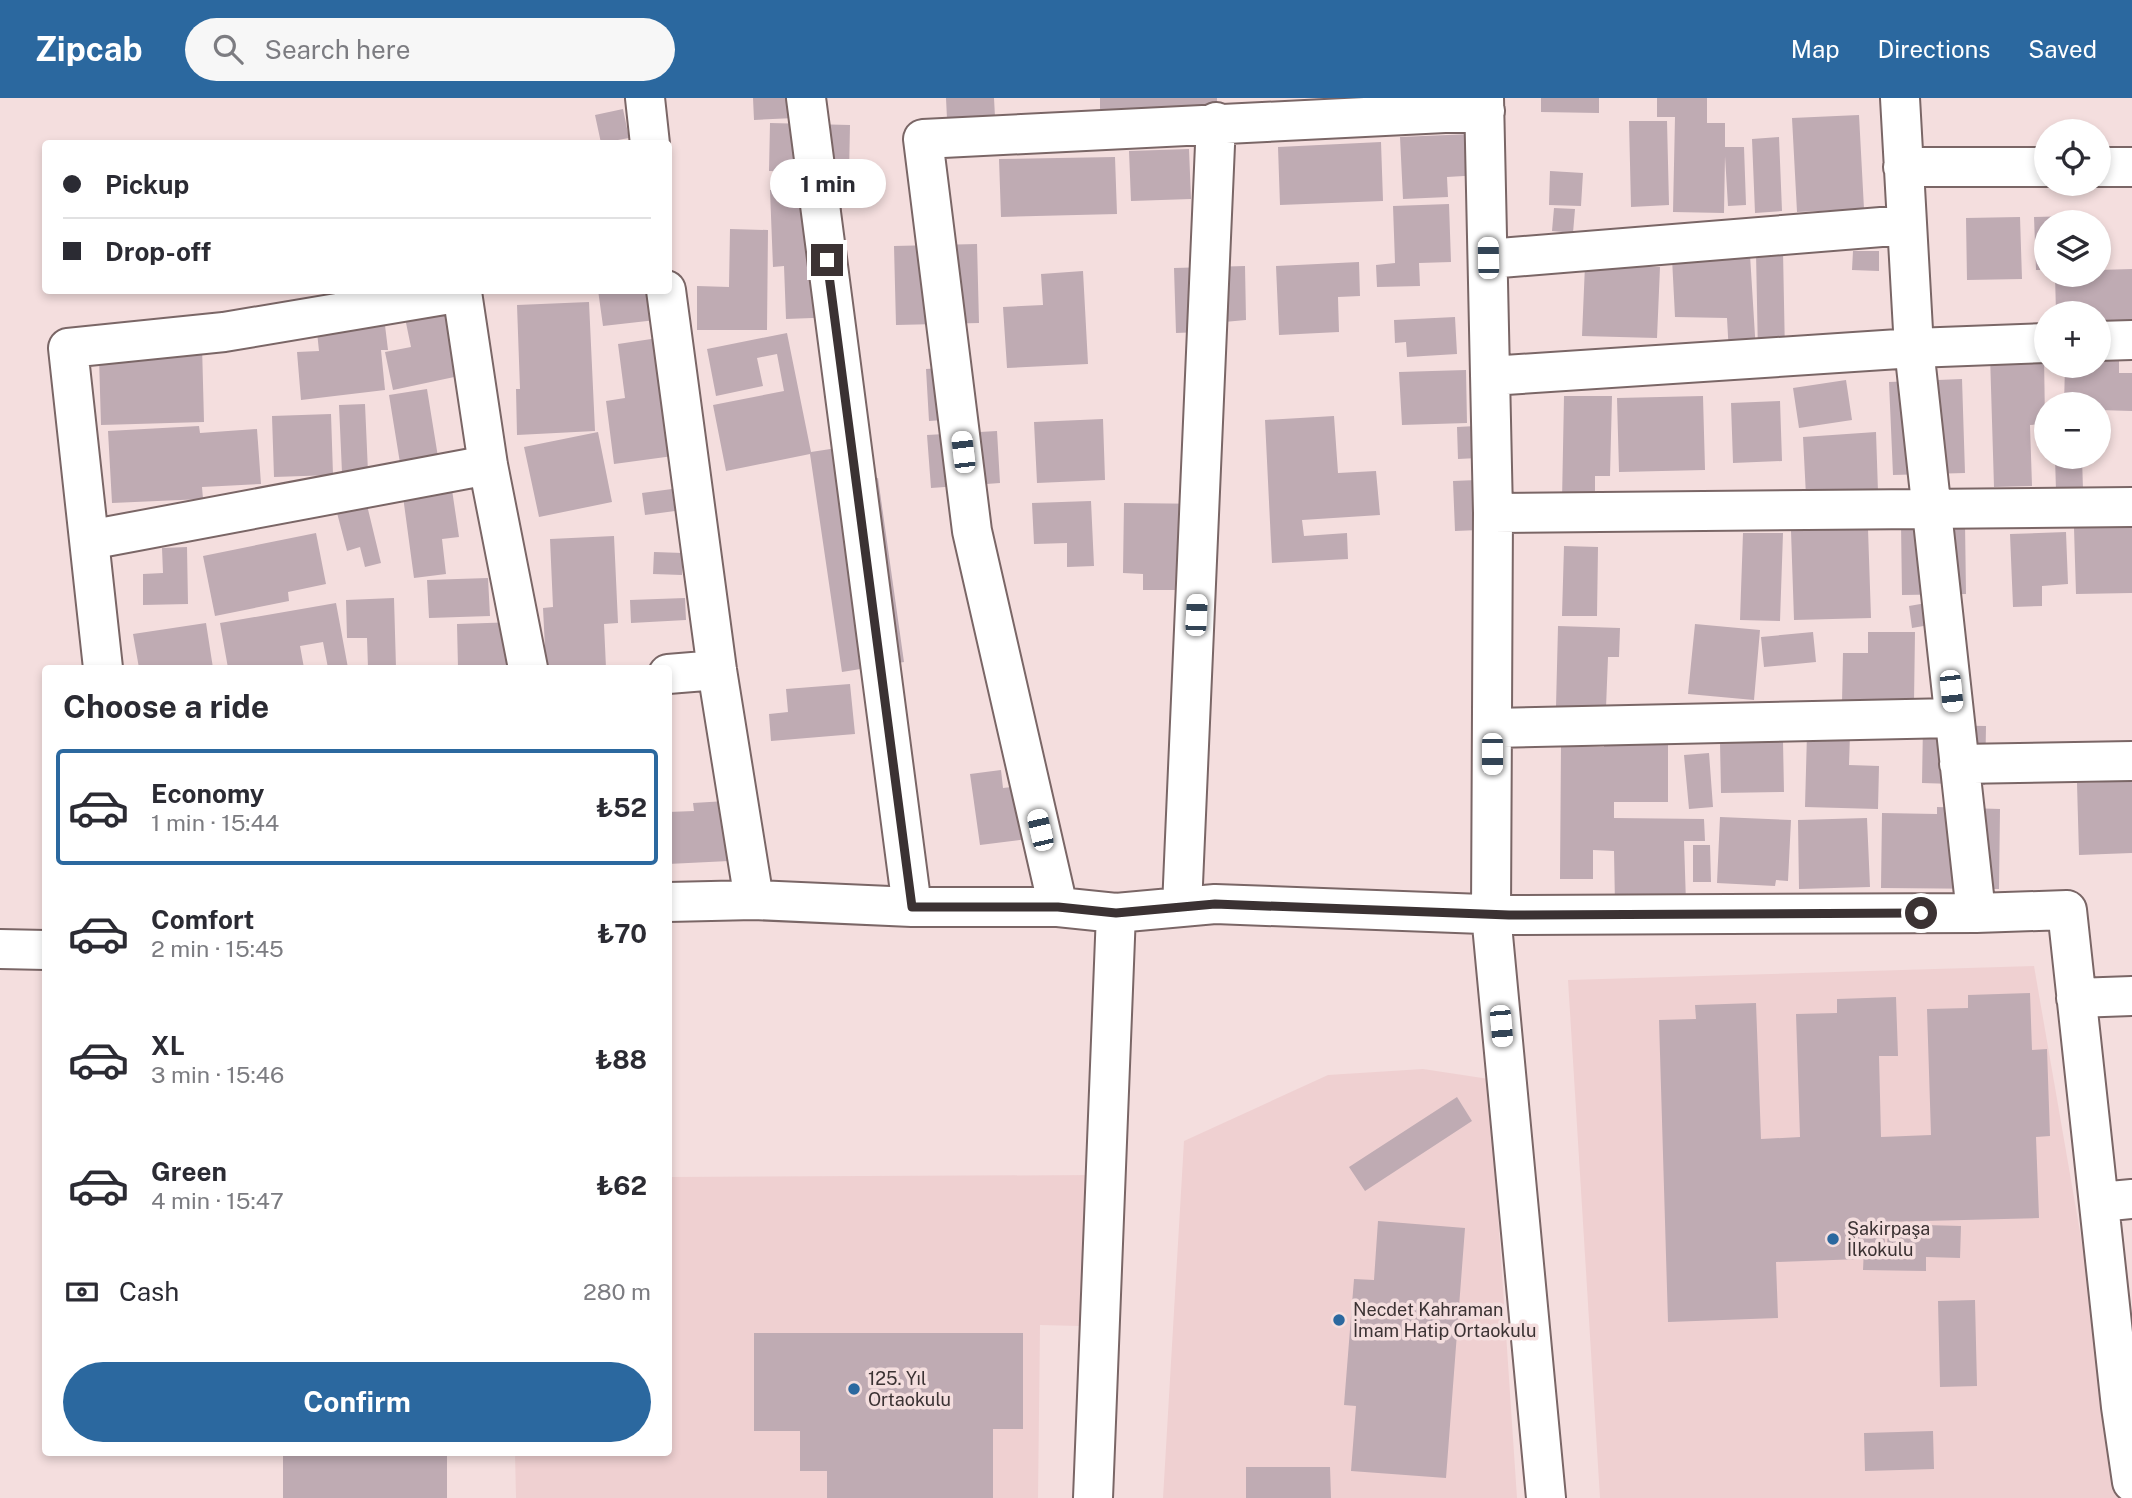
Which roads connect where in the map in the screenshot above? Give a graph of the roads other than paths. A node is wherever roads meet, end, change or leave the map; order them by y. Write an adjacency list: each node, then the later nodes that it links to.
1 (645, 98): 6 (street)
2 (806, 98): 36 (street)
3 (1900, 98): 7 (street)
4 (1484, 105): 5 (street); 12 (street)
5 (1216, 122): 37 (street); 38 (street)
6 (650, 140)
7 (1903, 167): 8 (street); 11 (street)
8 (2034, 167)
9 (2111, 167): 10 (street)
10 (2132, 167)
11 (1906, 225): 12 (street); 19 (street)
12 (1488, 258): 20 (street)
13 (450, 294): 25 (street)
14 (462, 294): 21 (street)
15 (667, 294): 28 (street)
16 (2132, 340): 17 (street)
17 (2111, 341)
18 (2034, 343): 19 (street)
19 (1914, 348): 20 (street); 22 (street)
20 (1490, 376): 24 (street)
21 (488, 465): 25 (street); 27 (street)
22 (1930, 507): 23 (street); 24 (street); 30 (street)
23 (2132, 507)
24 (1493, 513): 31 (street)
25 (89, 540): 26 (street)
26 (103, 665)
27 (527, 665)
28 (717, 670): 29 (street); 34 (street)
29 (672, 674)
30 (1953, 718): 31 (street); 33 (street)
31 (1492, 727): 41 (street)
32 (2132, 761): 33 (street)
33 (1959, 764): 40 (street)
34 (754, 900): 35 (street); 36 (street)
35 (672, 902)
36 (912, 907): 37 (street)
37 (1058, 907): 39 (street)
38 (1182, 907): 39 (street); 41 (street)
39 (1116, 913): 49 (street)
40 (1976, 913): 41 (street); 45 (street)
41 (1491, 915): 50 (street)
42 (0, 949): 43 (street)
43 (42, 950)
44 (2132, 996): 45 (street)
45 (2076, 998): 46 (street)
46 (2116, 1201): 47 (street)
47 (2127, 1406): 48 (street)
48 (2132, 1482)
49 (1093, 1498)
50 (1546, 1498)

